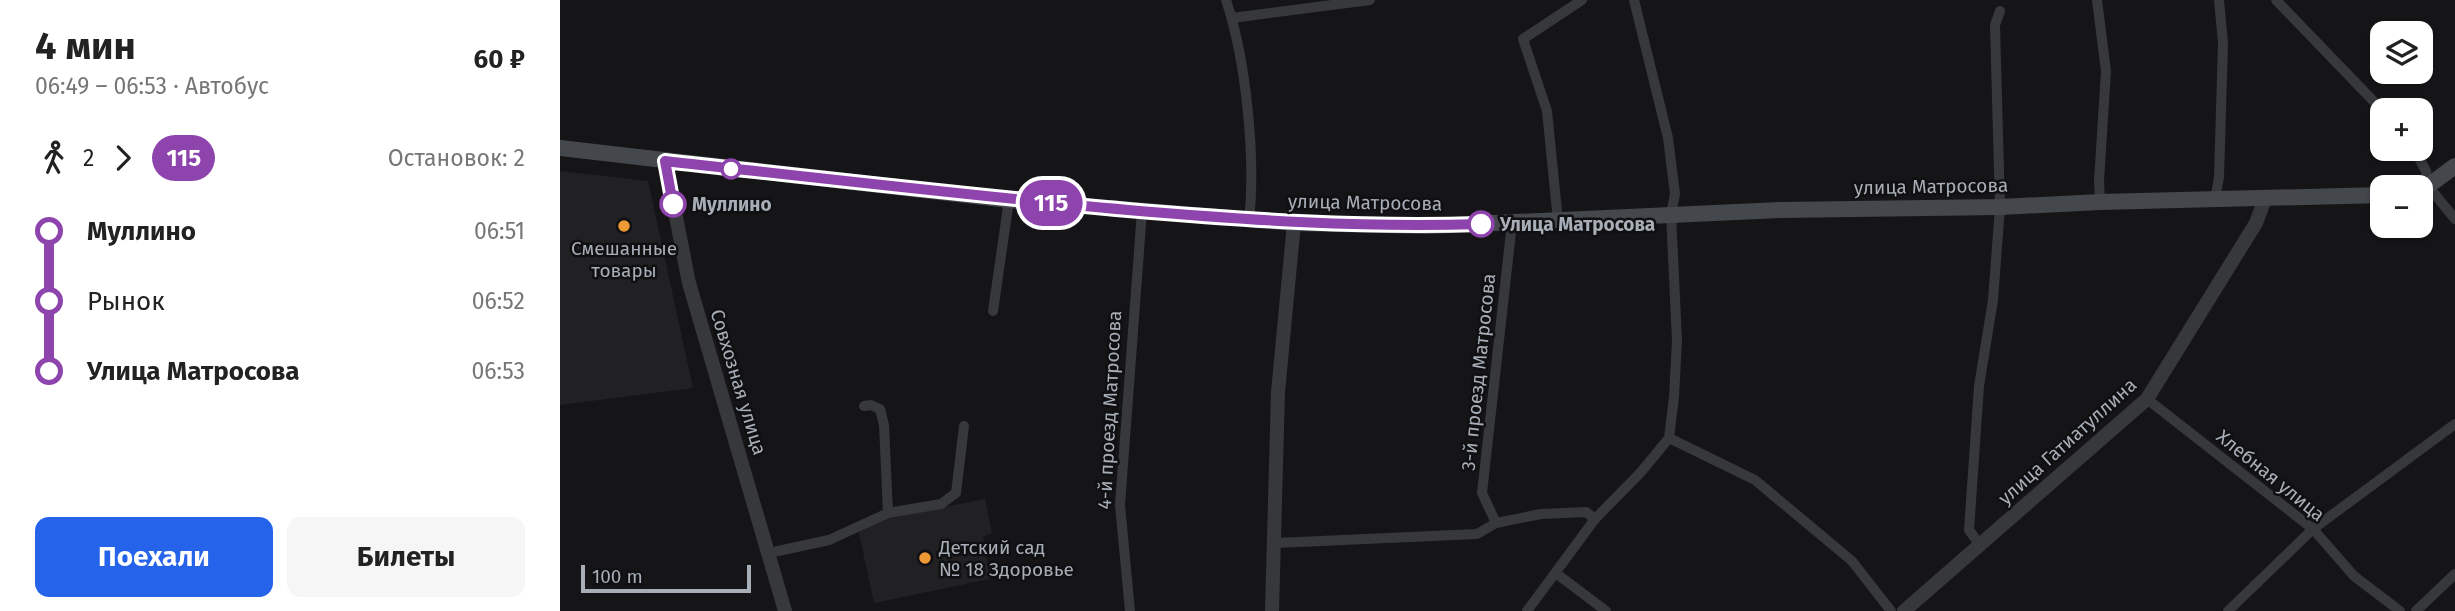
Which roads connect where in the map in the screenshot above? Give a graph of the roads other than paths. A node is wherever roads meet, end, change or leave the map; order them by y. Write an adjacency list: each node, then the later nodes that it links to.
1 (1226, 0): 9 (street)
2 (1370, 0): 9 (street)
3 (1583, 0): 26 (street)
4 (1634, 0): 23 (street)
5 (2097, 0): 20 (street)
6 (2219, 0): 19 (street)
7 (2276, 0): 10 (street)
8 (2000, 12): 21 (street)
9 (1232, 18): 25 (street)
10 (2370, 98)
11 (560, 148): 12 (main road, улица Матросова)
12 (665, 161): 18 (main road, улица Матросова); 41 (street, Совхозная улица)
13 (2455, 166): 14 (main road)
14 (2433, 181)
15 (2370, 195): 17 (main road, улица Матросова)
16 (2433, 196): 24 (street)
17 (2264, 199): 19 (main road, улица Матросова); 30 (street, улица Гатиатуллина)
18 (1009, 200): 22 (main road, улица Матросова); 29 (street)
19 (2215, 200): 20 (main road, улица Матросова)
20 (2100, 202): 21 (main road, улица Матросова)
21 (2000, 207): 23 (main road, улица Матросова); 40 (street)
22 (1142, 211): 25 (main road, улица Матросова); 45 (street, 4-й проезд Матросова)
23 (1671, 214): 26 (main road, улица Матросова); 34 (street)
24 (2455, 219)
25 (1249, 220): 27 (main road, улица Матросова)
26 (1558, 221): 28 (main road, улица Матросова)
27 (1294, 223): 28 (main road, улица Матросова); 39 (street)
28 (1512, 223): 37 (street, 3-й проезд Матросова)
29 (993, 311)
30 (2147, 399): 38 (street, Хлебная улица); 40 (street, улица Гатиатуллина)
31 (864, 406): 35 (street)
32 (2455, 424): 38 (street)
33 (964, 426): 35 (street)
34 (1669, 438): 36 (street); 49 (street)
35 (888, 513): 41 (street)
36 (1595, 519): 37 (street); 42 (street)
37 (1496, 523): 39 (street)
38 (2313, 529): 51 (street); 52 (street, Хлебная улица)
39 (1276, 543): 46 (street)
40 (1980, 545): 50 (street, улица Гатиатуллина)
41 (769, 553): 44 (street, Совхозная улица)
42 (1557, 574): 47 (street); 48 (street)
43 (2455, 574): 53 (street)
44 (785, 611)
45 (1130, 611)
46 (1272, 611)
47 (1527, 611)
48 (1606, 611)
49 (1891, 611)
50 (1904, 611)
51 (2228, 611)
52 (2400, 611)
53 (2416, 611)

